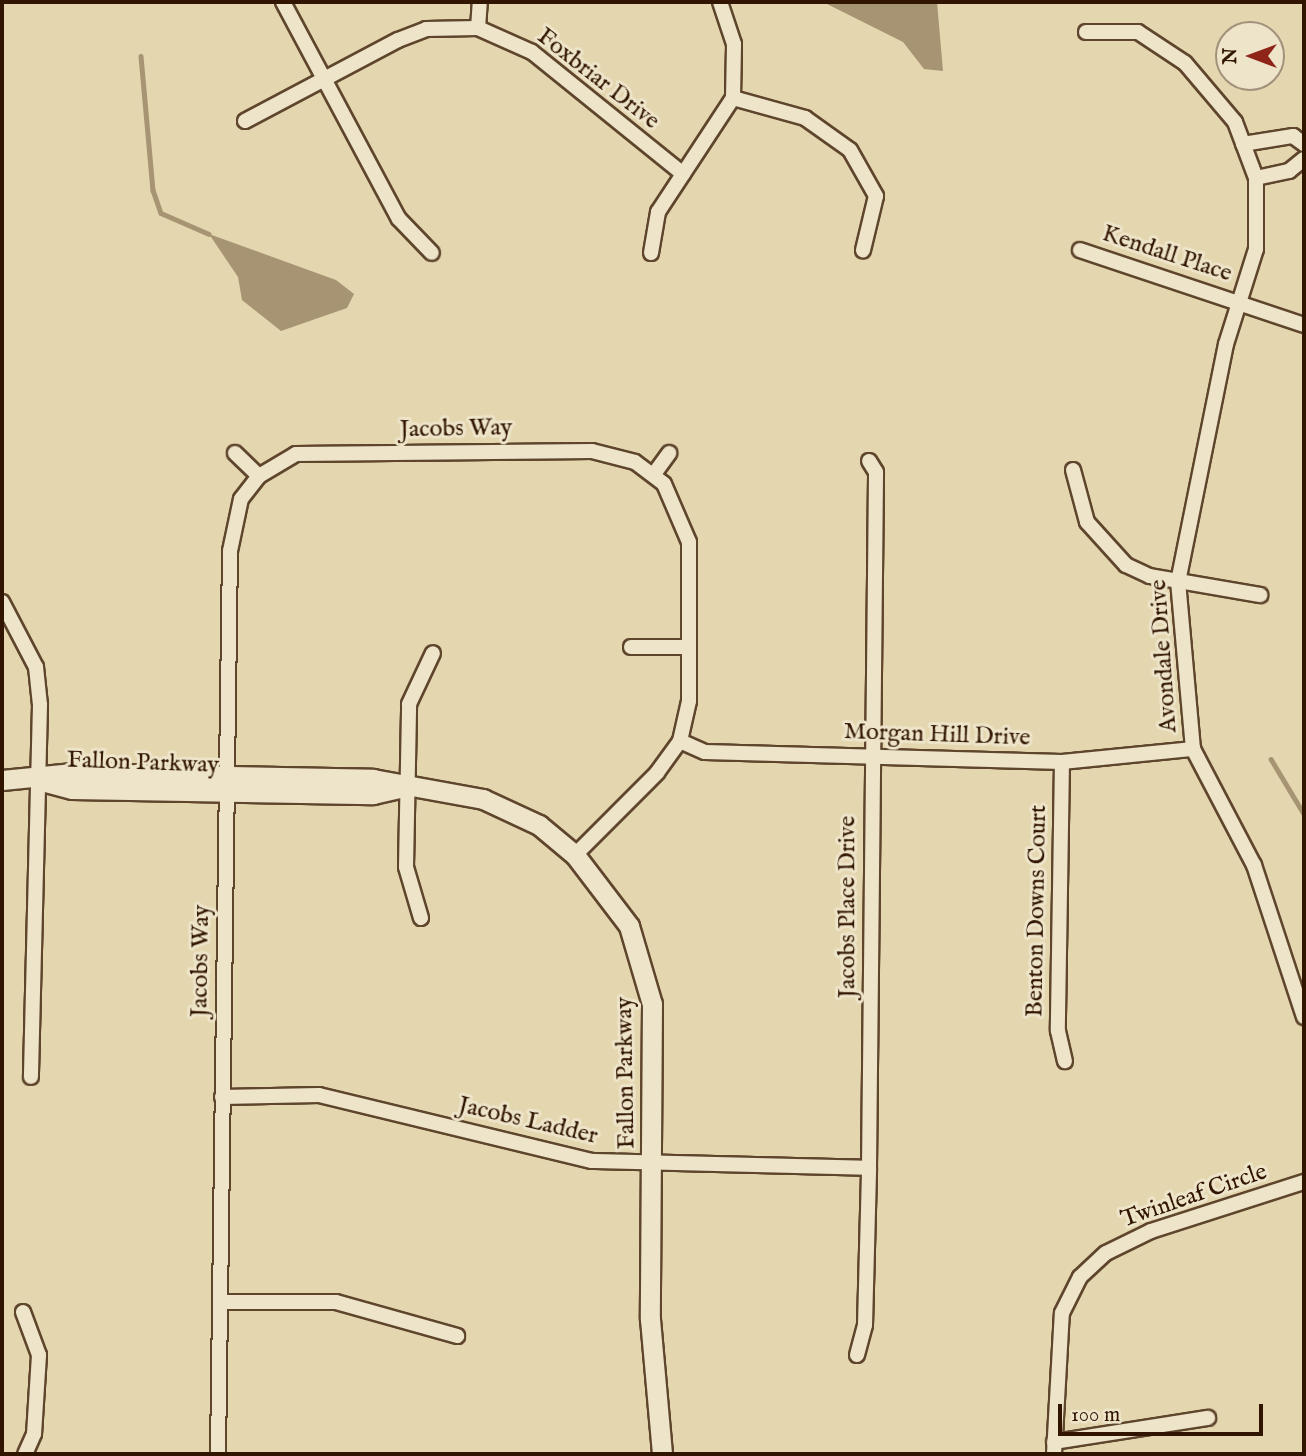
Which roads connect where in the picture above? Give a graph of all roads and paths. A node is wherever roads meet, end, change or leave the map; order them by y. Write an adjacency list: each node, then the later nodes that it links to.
1 (283, 2): 6 (street)
2 (480, 2): 4 (street)
3 (720, 2): 7 (street)
4 (478, 28): 6 (street, Foxbriar Drive); 12 (street, Foxbriar Drive)
5 (1086, 32): 9 (street)
6 (324, 77): 8 (street, Foxbriar Drive); 16 (street)
7 (733, 98): 12 (street); 14 (street)
8 (246, 121)
9 (1243, 144): 10 (street); 13 (street)
10 (1304, 144)
11 (1304, 159): 13 (street)
12 (683, 174): 17 (street)
13 (1256, 178): 18 (street, Avondale Drive)
14 (863, 250)
15 (1080, 250): 18 (street, Kendall Place)
16 (432, 253)
17 (651, 253)
18 (1241, 302): 19 (street); 26 (street, Avondale Drive)
19 (1304, 325)
20 (235, 453): 25 (street)
21 (669, 453): 24 (street)
22 (869, 461): 34 (street, Jacobs Place Drive)
23 (1073, 470): 26 (street)
24 (654, 474): 25 (street, Jacobs Way); 30 (street)
25 (259, 476): 38 (street, Jacobs Way)
26 (1178, 581): 27 (street); 33 (street, Avondale Drive)
27 (1260, 595)
28 (2, 602): 37 (street)
29 (631, 647): 30 (street)
30 (686, 647): 32 (street)
31 (433, 653): 39 (street)
32 (680, 741): 34 (street, Morgan Hill Drive); 40 (street)
33 (1194, 749): 35 (street, Morgan Hill Drive); 42 (street, Avondale Drive)
34 (872, 755): 35 (street, Morgan Hill Drive); 47 (street, Jacobs Place Drive)
35 (1062, 762): 43 (street, Benton Downs Court)
36 (2, 780): 37 (street, Fallon Parkway)
37 (38, 780): 38 (street, Fallon Parkway); 44 (street)
38 (226, 784): 39 (street, Fallon Parkway); 45 (street, Jacobs Way)
39 (407, 786): 40 (street, Fallon Parkway); 41 (street)
40 (575, 855): 46 (street, Fallon Parkway)
41 (421, 918)
42 (1304, 1017)
43 (1065, 1060)
44 (31, 1077)
45 (222, 1097): 46 (street, Jacobs Ladder); 49 (street, Jacobs Way)
46 (652, 1165): 47 (street, Jacobs Ladder); 57 (street, Fallon Parkway)
47 (869, 1168): 52 (street, Jacobs Place Drive)
48 (1304, 1182): 54 (street, Twinleaf Circle)
49 (221, 1302): 51 (street); 56 (street, Jacobs Way)
50 (23, 1312): 55 (street)
51 (457, 1336)
52 (857, 1355)
53 (1208, 1418): 54 (street)
54 (1054, 1448)
55 (25, 1454)
56 (218, 1454)
57 (662, 1454)

